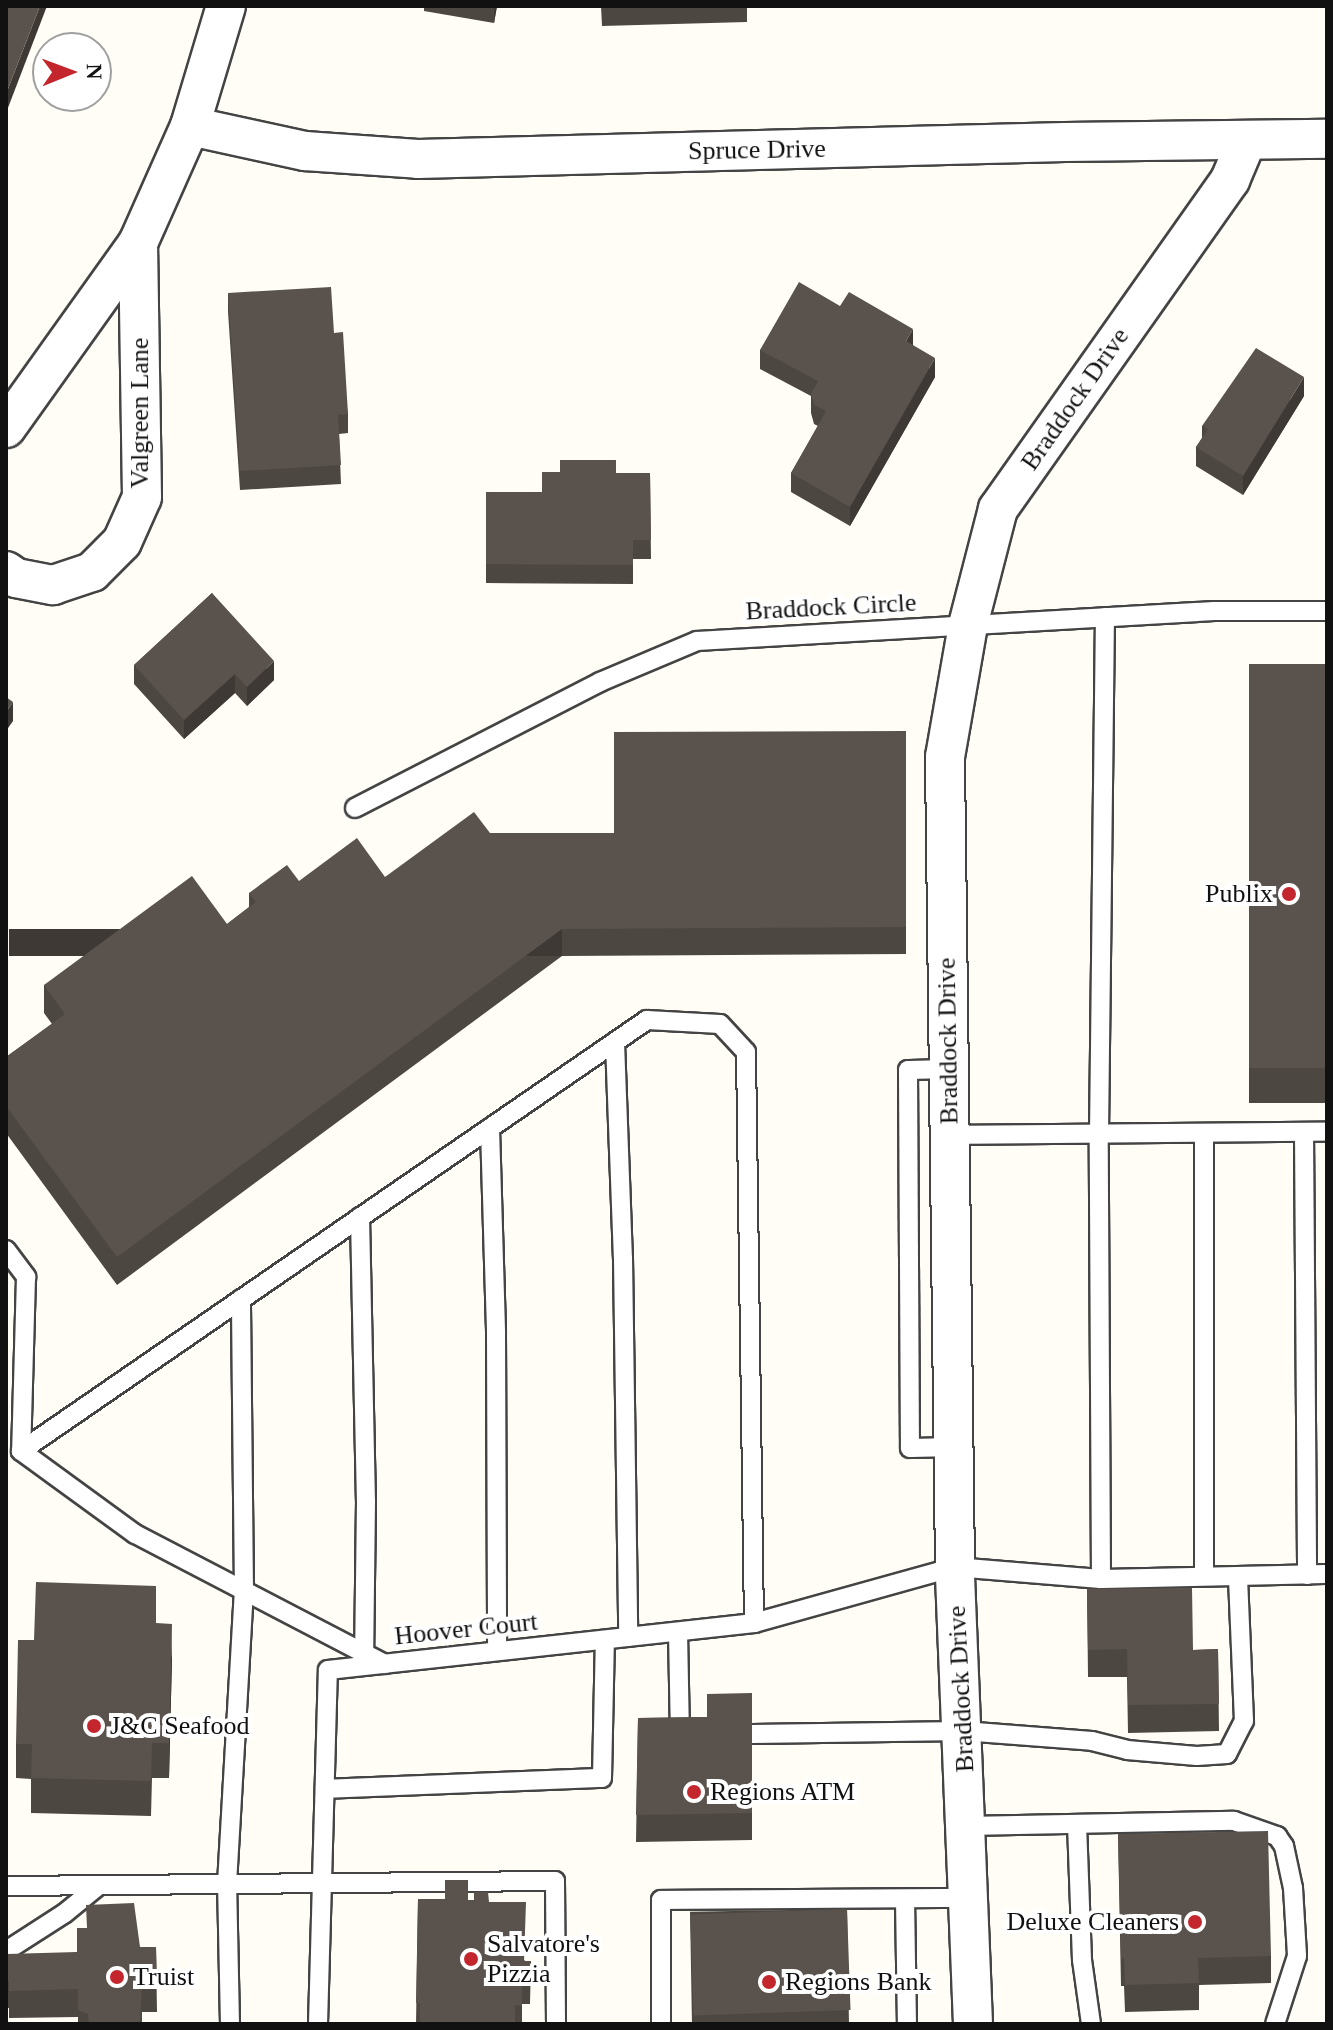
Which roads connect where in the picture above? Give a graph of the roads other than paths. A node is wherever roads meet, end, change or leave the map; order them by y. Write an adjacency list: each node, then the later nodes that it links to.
1 (226, 6): 2 (street, Valgreen Lane)
2 (190, 126): 4 (street, Spruce Drive); 5 (street, Valgreen Lane)
3 (1327, 139): 4 (street, Spruce Drive)
4 (1247, 140): 10 (street, Braddock Drive)
5 (138, 243): 6 (street, Valgreen Lane); 7 (street, Valgreen Lane)
6 (6, 428)
7 (6, 571)
8 (1327, 611): 9 (lane, Braddock Circle)
9 (1105, 617): 10 (lane, Braddock Circle); 18 (lane)
10 (968, 625): 11 (lane, Braddock Circle); 13 (street, Braddock Drive)
11 (355, 808)
12 (615, 1042): 14 (lane); 33 (lane); 35 (lane)
13 (949, 1069): 19 (street, Braddock Drive); 24 (lane)
14 (490, 1128): 20 (lane); 37 (lane)
15 (1304, 1132): 16 (lane); 17 (lane); 28 (lane)
16 (1327, 1132)
17 (1204, 1133): 18 (lane); 29 (lane)
18 (1099, 1134): 19 (lane); 31 (lane)
19 (949, 1135): 24 (street, Braddock Drive)
20 (360, 1217): 22 (lane); 38 (lane)
21 (6, 1250): 25 (lane)
22 (241, 1299): 25 (lane); 32 (lane)
23 (6, 1430): 25 (lane)
24 (954, 1447): 26 (street, Braddock Drive)
25 (13, 1456): 32 (lane)
26 (955, 1567): 31 (lane); 33 (lane, Hoover Court); 40 (street, Braddock Drive)
27 (1327, 1574): 28 (lane)
28 (1307, 1575): 30 (lane)
29 (1204, 1576): 30 (lane); 31 (lane)
30 (1238, 1576): 40 (lane)
31 (1101, 1579)
32 (244, 1592): 38 (lane); 47 (lane)
33 (754, 1623): 34 (lane, Hoover Court)
34 (678, 1632): 35 (lane, Hoover Court); 41 (lane)
35 (628, 1637): 36 (lane, Hoover Court)
36 (605, 1640): 37 (lane, Hoover Court); 43 (lane)
37 (497, 1651): 39 (lane, Hoover Court)
38 (364, 1654): 39 (lane)
39 (385, 1664): 43 (lane, Hoover Court)
40 (963, 1731): 42 (lane); 45 (street, Braddock Drive)
41 (708, 1733)
42 (752, 1734)
43 (325, 1789): 46 (lane, Hoover Court)
44 (1077, 1824): 45 (lane); 59 (lane); 60 (lane)
45 (966, 1826): 50 (street, Braddock Drive)
46 (322, 1883): 47 (lane); 54 (lane, Hoover Court); 55 (lane)
47 (227, 1884): 49 (lane); 53 (lane)
48 (6, 1886): 49 (lane)
49 (98, 1886): 52 (lane)
50 (969, 1898): 51 (lane); 58 (street, Braddock Drive)
51 (905, 1899): 56 (lane); 57 (lane)
52 (6, 1951)
53 (230, 2024)
54 (318, 2024)
55 (556, 2024)
56 (661, 2024)
57 (907, 2024)
58 (973, 2024)
59 (1091, 2024)
60 (1275, 2024)

